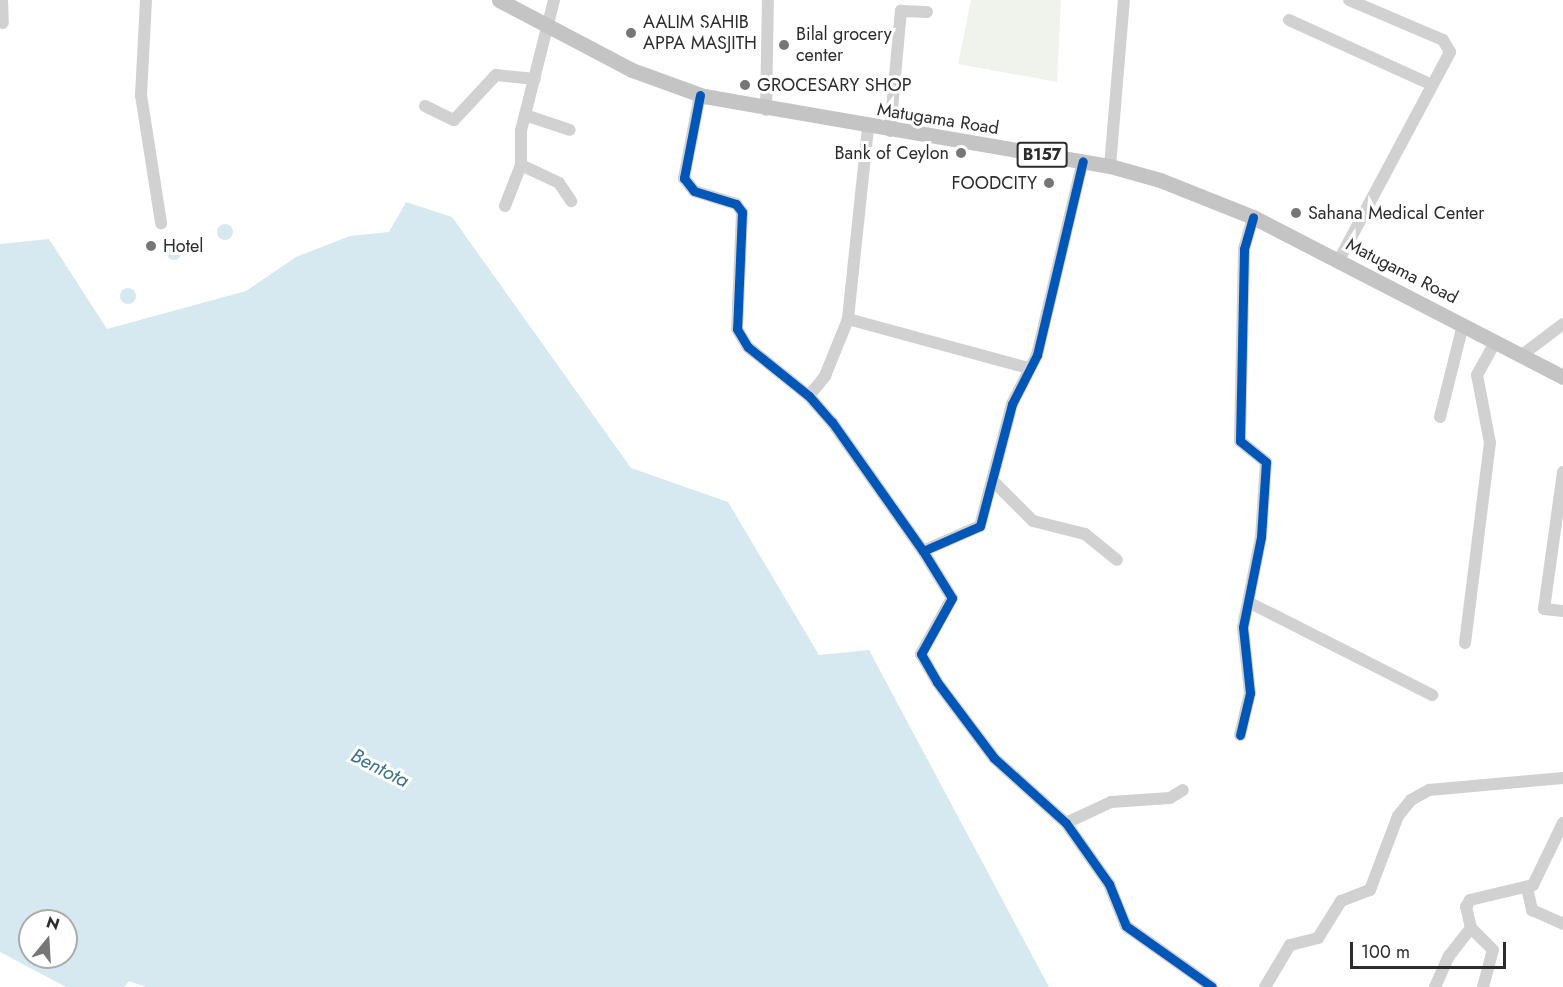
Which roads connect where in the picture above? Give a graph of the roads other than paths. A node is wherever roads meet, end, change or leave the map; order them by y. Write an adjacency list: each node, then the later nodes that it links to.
1 (2, 0): 10 (street)
2 (146, 0): 27 (street)
3 (499, 0): 11 (main road, Matugama Road / B157)
4 (554, 0): 11 (street)
5 (768, 0): 16 (street)
6 (1124, 0): 23 (street)
7 (1349, 0): 13 (street)
8 (927, 12): 20 (street)
9 (1289, 20): 13 (street)
10 (3, 22)
11 (545, 24): 12 (street); 14 (main road, Matugama Road / B157)
12 (535, 79): 15 (street); 17 (street)
13 (1432, 85): 28 (street)
14 (700, 95): 16 (main road, Matugama Road / B157); 36 (street)
15 (424, 106)
16 (766, 110): 18 (main road, Matugama Road / B157)
17 (525, 115): 19 (street); 22 (street)
18 (868, 128): 20 (main road, Matugama Road / B157); 29 (street)
19 (570, 130)
20 (890, 131): 21 (main road, Matugama Road / B157)
21 (1083, 161): 23 (main road, Matugama Road / B157); 34 (street)
22 (521, 165): 24 (street); 25 (street)
23 (1110, 166): 26 (main road, Matugama Road / B157)
24 (571, 201)
25 (505, 206)
26 (1253, 217): 28 (main road, Matugama Road / B157); 42 (street)
27 (161, 224)
28 (1339, 260): 31 (main road, Matugama Road / B157)
29 (848, 319): 34 (street); 36 (street)
30 (1563, 324): 33 (street)
31 (1463, 325): 32 (main road, Matugama Road / B157); 37 (street)
32 (1496, 341): 33 (main road, Matugama Road / B157); 44 (street)
33 (1522, 355): 35 (main road, Matugama Road / B157)
34 (1028, 368): 39 (street)
35 (1563, 377)
36 (809, 396): 40 (street)
37 (1440, 417)
38 (1563, 471): 43 (street)
39 (992, 480): 40 (street); 41 (street)
40 (923, 551): 50 (street)
41 (1117, 560)
42 (1252, 604): 45 (street); 46 (street)
43 (1563, 611)
44 (1465, 643)
45 (1432, 695)
46 (1240, 735)
47 (1563, 778): 55 (street)
48 (1183, 790): 50 (street)
49 (1563, 823): 51 (street)
50 (1066, 824): 54 (street)
51 (1527, 888): 52 (street); 53 (street)
52 (1563, 924)
53 (1471, 928): 56 (street); 57 (street)
54 (1212, 987)
55 (1265, 987)
56 (1435, 987)
57 (1483, 987)

